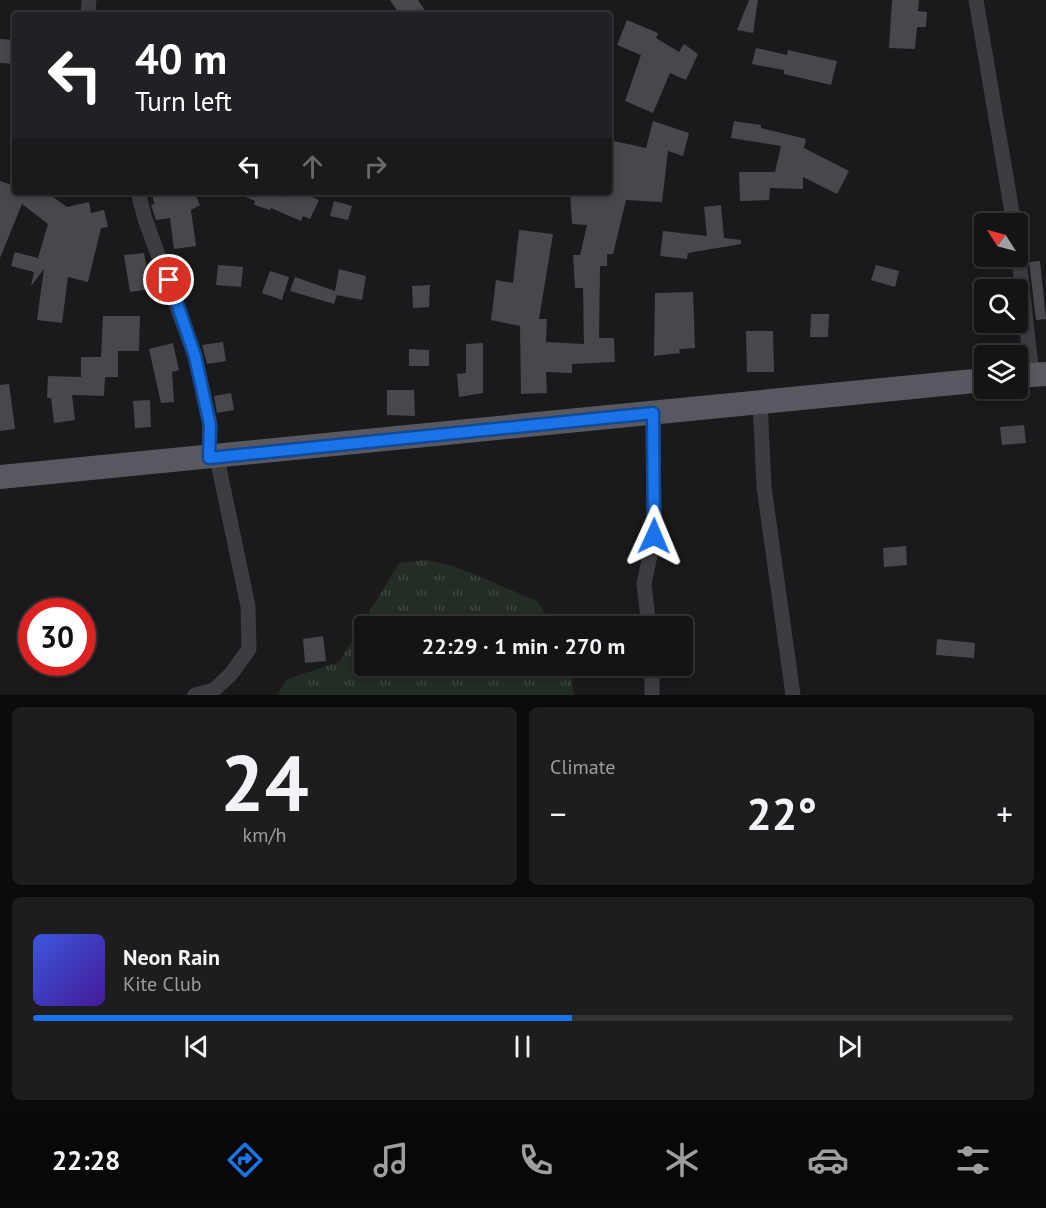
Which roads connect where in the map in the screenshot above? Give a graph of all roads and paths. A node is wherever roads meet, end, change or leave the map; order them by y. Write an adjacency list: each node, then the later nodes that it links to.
1 (976, 0): 3 (street)
2 (139, 195): 9 (street)
3 (1012, 213)
4 (1020, 267): 5 (street)
5 (1032, 375)
6 (974, 381): 7 (main road)
7 (760, 402): 8 (main road); 15 (street)
8 (653, 413): 9 (main road); 11 (street)
9 (213, 458): 10 (main road); 13 (street)
10 (0, 477)
11 (648, 616)
12 (652, 676): 14 (street)
13 (195, 695)
14 (652, 695)
15 (793, 695)

